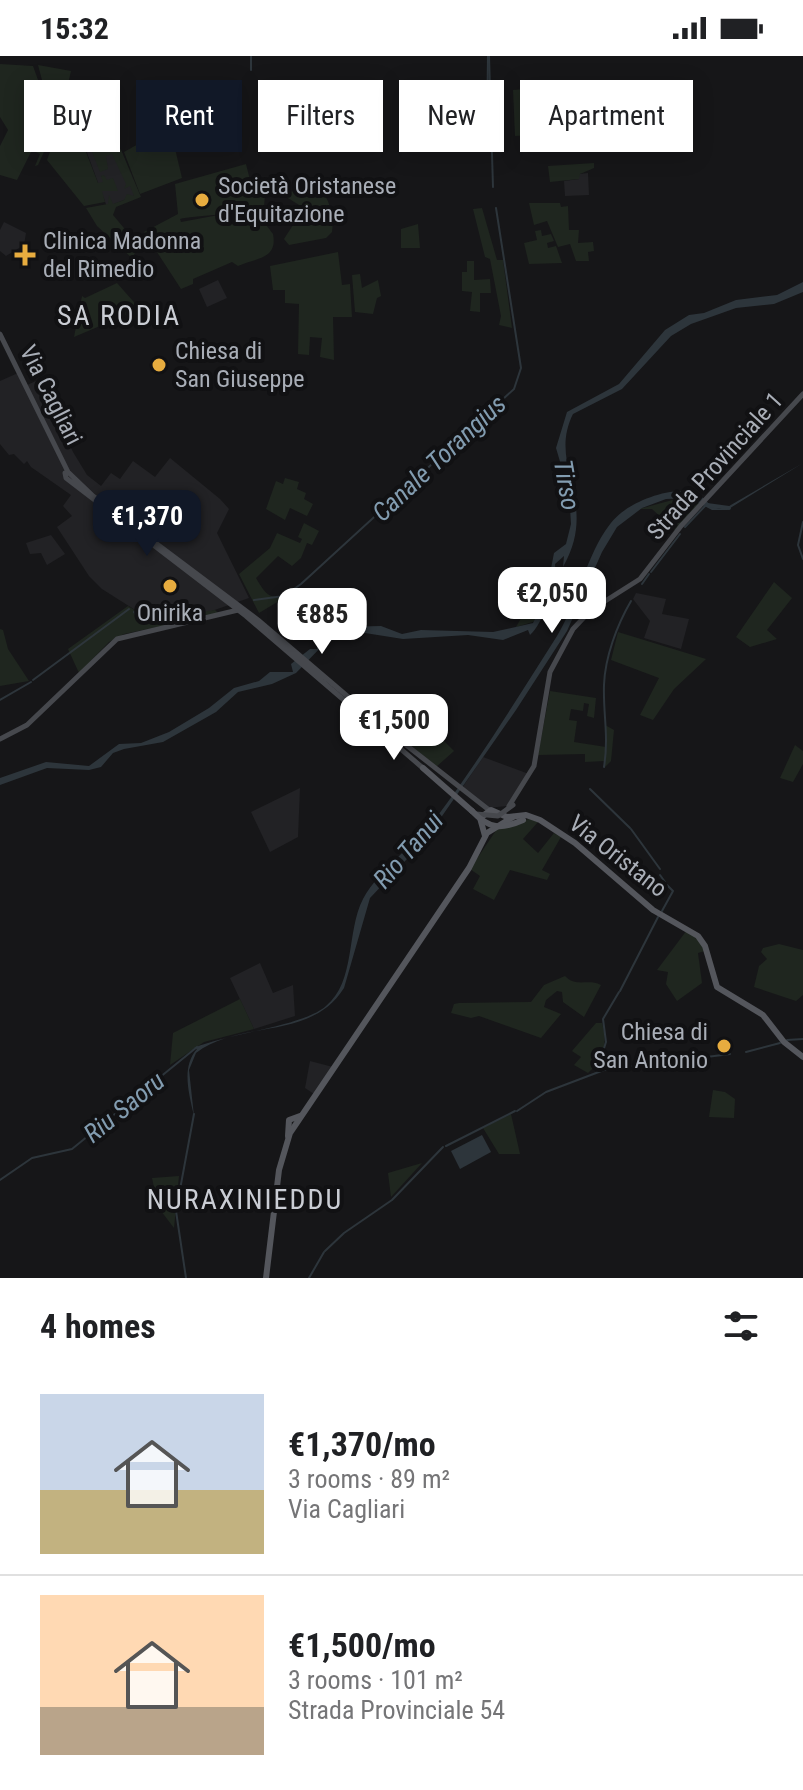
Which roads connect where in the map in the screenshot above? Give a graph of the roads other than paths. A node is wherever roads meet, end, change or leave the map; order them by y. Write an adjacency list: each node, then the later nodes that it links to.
1 (0, 334): 3 (main road, Via Cagliari)
2 (803, 394): 11 (main road, Strada Provinciale 1)
3 (228, 601): 4 (main road); 5 (main road); 6 (main road)
4 (239, 610): 5 (main road); 6 (main road)
5 (223, 615): 8 (main road)
6 (247, 615): 7 (main road)
7 (376, 726): 9 (main road); 10 (main road)
8 (0, 739)
9 (423, 768): 10 (main road)
10 (448, 787): 11 (main road); 12 (main road); 15 (main road)
11 (502, 809): 12 (main road, bridge); 13 (main road, Via Oristano); 15 (main road); 16 (main road)
12 (472, 811): 14 (main road, bridge)
13 (512, 817): 14 (main road, Via Oristano); 16 (main road)
14 (544, 823): 17 (main road, Via Oristano)
15 (481, 824): 16 (main road)
16 (491, 830): 18 (main road)
17 (803, 1057)
18 (266, 1278)

